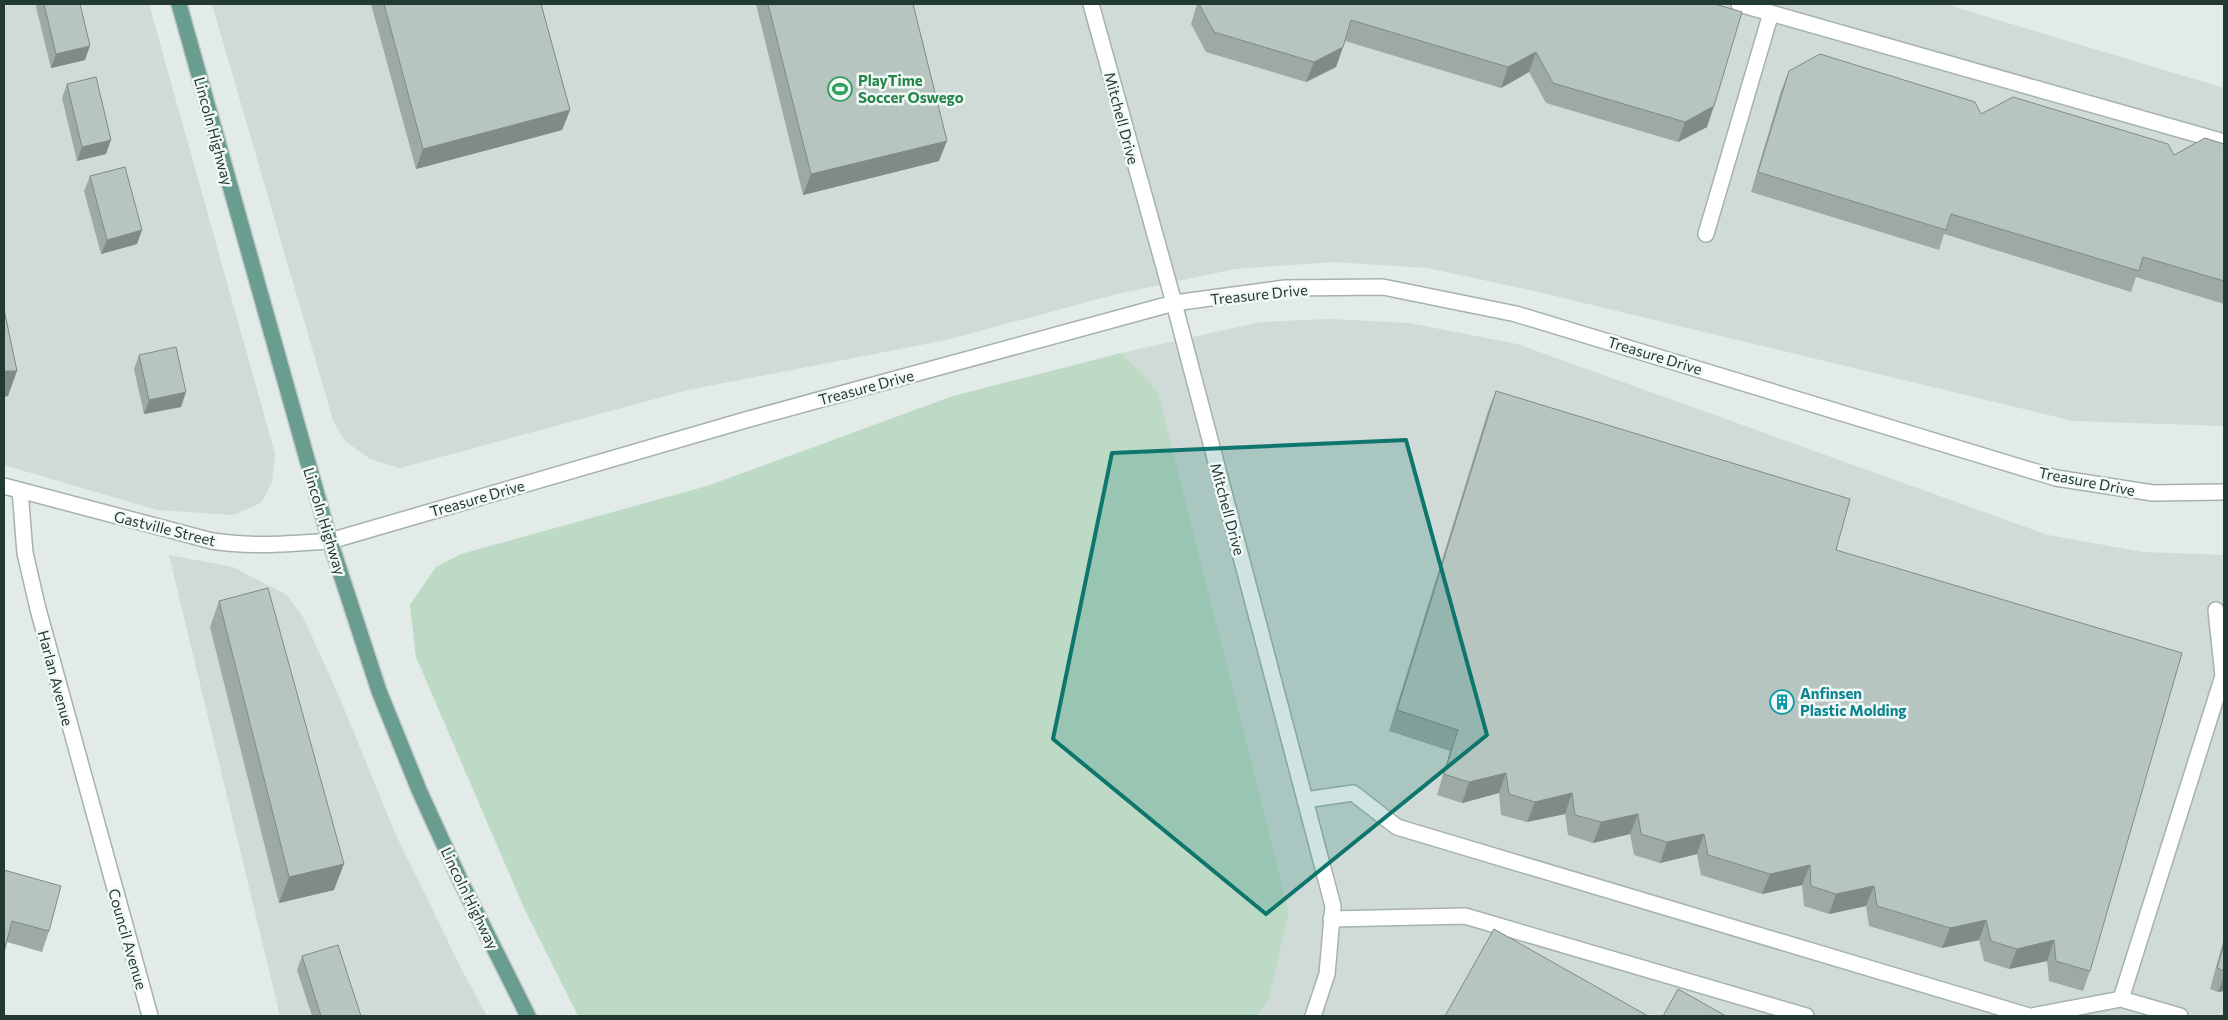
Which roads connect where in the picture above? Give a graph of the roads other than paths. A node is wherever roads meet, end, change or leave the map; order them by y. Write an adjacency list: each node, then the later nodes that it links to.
1 (179, 4): 11 (main road, Lincoln Highway)
2 (1091, 4): 7 (street, Mitchell Drive)
3 (1739, 4): 4 (street)
4 (1771, 13): 5 (street); 6 (street)
5 (2224, 142)
6 (1706, 234)
7 (1174, 303): 10 (street, Treasure Drive); 11 (street, Treasure Drive); 13 (street, Mitchell Drive)
8 (4, 486): 9 (street, Gastville Street)
9 (20, 490): 11 (street, Gastville Street); 14 (street, Harlan Avenue)
10 (2224, 492)
11 (330, 541): 18 (main road, Lincoln Highway)
12 (2216, 610): 16 (street)
13 (1305, 800): 15 (street, Mitchell Drive); 21 (street)
14 (106, 862): 17 (street, Council Avenue)
15 (1331, 919): 19 (street, Mitchell Drive); 20 (street)
16 (2121, 999): 21 (street); 22 (street)
17 (150, 1016)
18 (528, 1016)
19 (1313, 1016)
20 (1806, 1016)
21 (2030, 1016)
22 (2180, 1016)

